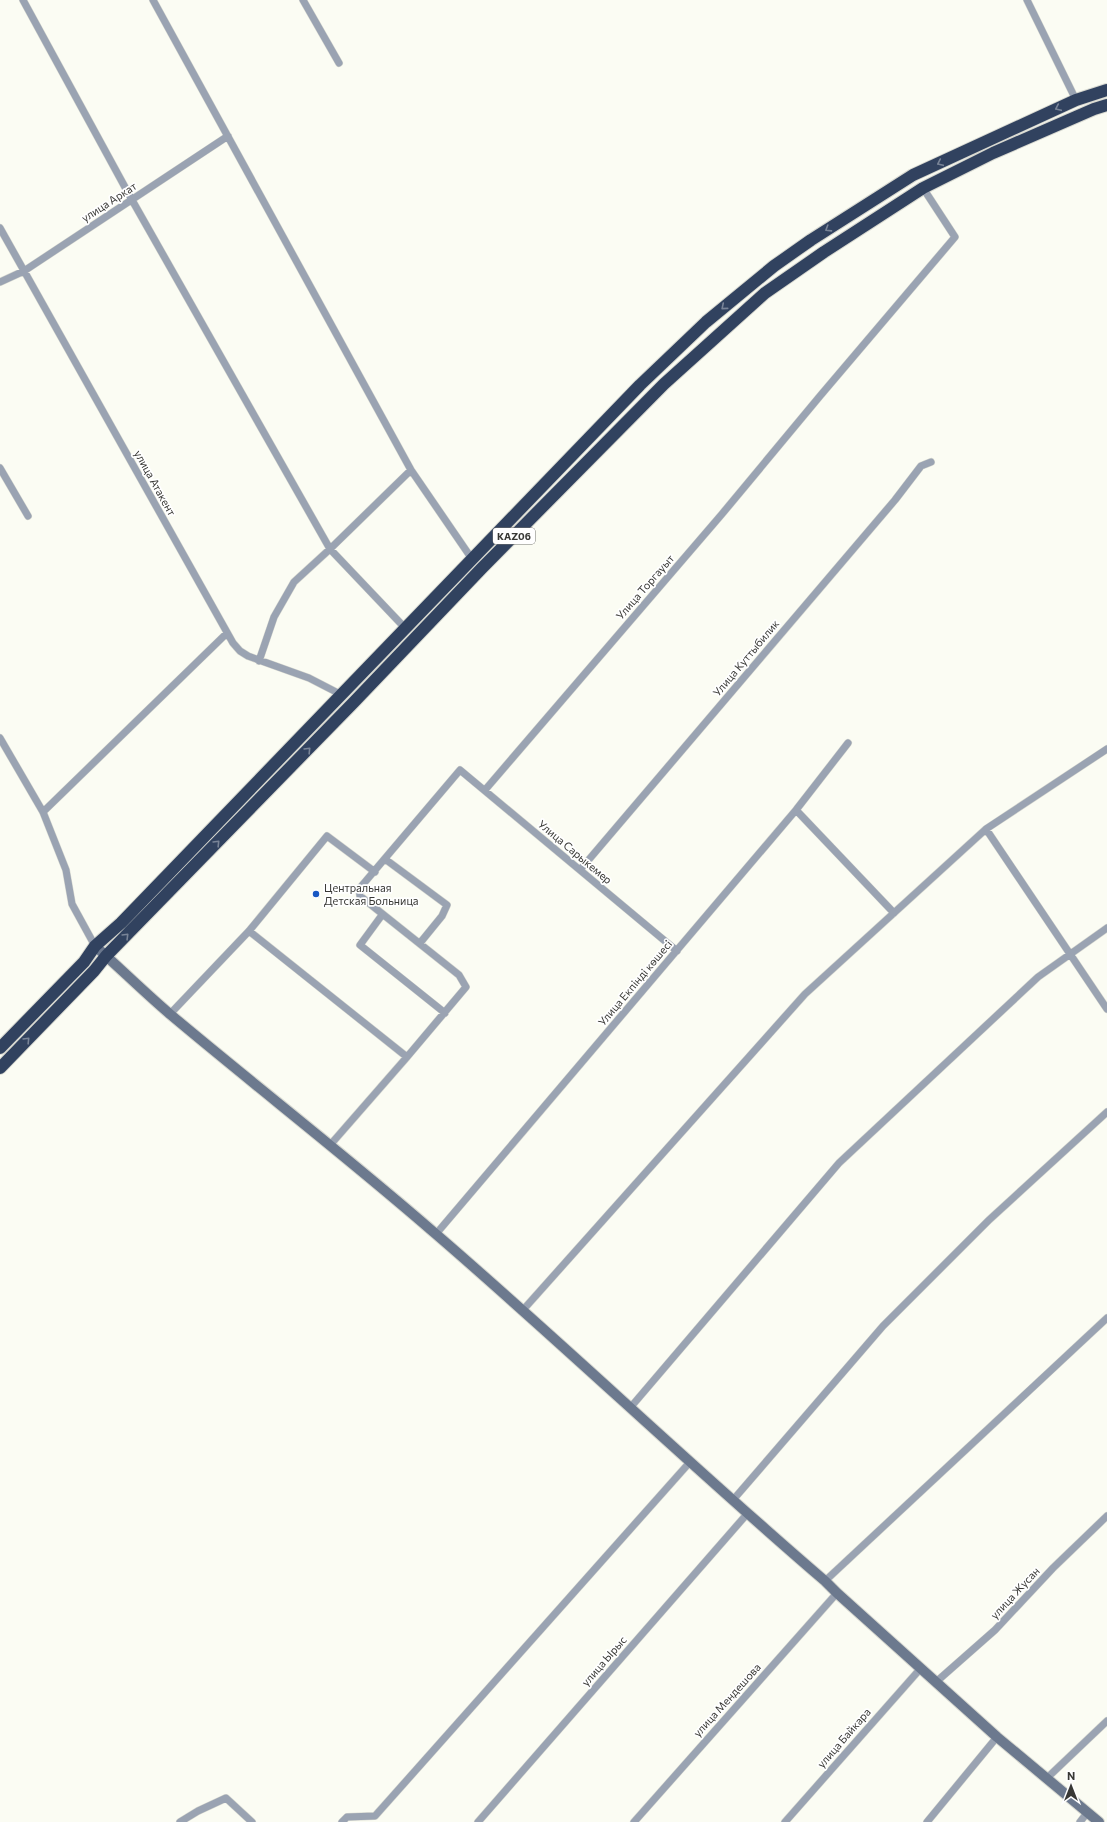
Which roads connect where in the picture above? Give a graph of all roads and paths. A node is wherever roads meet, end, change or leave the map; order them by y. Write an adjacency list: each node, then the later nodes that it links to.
1 (23, 0): 11 (street)
2 (153, 0): 9 (street)
3 (303, 0): 5 (street)
4 (1027, 0): 7 (street)
5 (339, 64)
6 (1107, 90): 7 (highway, KАZ06)
7 (1076, 100): 15 (highway, KАZ06, one-way to 15)
8 (1107, 105): 10 (highway, KАZ06)
9 (228, 136): 11 (street, улица Аркат); 19 (street)
10 (923, 188): 16 (highway, KАZ06); 30 (street, Улица Торгауыт)
11 (132, 200): 13 (street, улица Аркат); 21 (street)
12 (0, 228): 13 (street, улица Атакент)
13 (24, 271): 14 (street, улица Аркат); 24 (street, улица Атакент)
14 (0, 282)
15 (640, 385): 16 (highway); 22 (highway, KАZ06)
16 (652, 397): 45 (highway, KАZ06, one-way to 16)
17 (931, 462): 35 (street, Улица Куттыбилик)
18 (0, 468): 20 (street)
19 (411, 470): 21 (street); 22 (street)
20 (28, 516)
21 (330, 549): 23 (street); 25 (street)
22 (472, 559): 23 (highway, KАZ06)
23 (406, 629): 26 (highway, KАZ06)
24 (227, 633): 25 (street, улица Атакент); 32 (street)
25 (260, 661): 26 (street, улица Атакент)
26 (340, 694): 42 (highway, KАZ06)
27 (0, 738): 32 (street)
28 (848, 744): 31 (street, Улица Екпінді көшесі)
29 (1107, 749): 33 (street)
30 (485, 790): 34 (street, Улица Сарыкемер); 35 (street, Улица Сарыкемер)
31 (796, 810): 37 (street); 43 (street, Улица Екпінді көшесі)
32 (43, 812): 42 (street)
33 (986, 829): 37 (street); 44 (street)
34 (385, 859): 36 (street); 41 (street)
35 (580, 870): 43 (street, Улица Сарыкемер)
36 (374, 872): 38 (street); 40 (street)
37 (894, 913): 55 (street)
38 (382, 915): 41 (street); 47 (street)
39 (1107, 928): 44 (street)
40 (249, 931): 48 (street); 50 (street)
41 (420, 943): 47 (street)
42 (95, 946): 45 (main road); 49 (highway, KАZ06)
43 (677, 951): 54 (street, Улица Екпінді көшесі)
44 (1070, 953): 46 (street); 57 (street)
45 (106, 956): 48 (main road); 51 (highway, KАZ06, one-way to 45)
46 (1107, 1009)
47 (446, 1013): 50 (street)
48 (170, 1014): 53 (main road)
49 (0, 1048)
50 (407, 1057): 53 (street)
51 (0, 1068)
52 (1107, 1112): 59 (street)
53 (331, 1144): 54 (main road)
54 (436, 1234): 55 (main road)
55 (524, 1310): 57 (main road)
56 (1107, 1318): 62 (street)
57 (630, 1408): 58 (main road)
58 (690, 1462): 59 (main road); 72 (street)
59 (733, 1500): 60 (main road)
60 (747, 1514): 62 (main road); 73 (street, улица Ырыс)
61 (1107, 1516): 65 (street, улица Жусан)
62 (826, 1580): 63 (main road)
63 (837, 1593): 64 (main road); 74 (street, улица Мендешова)
64 (921, 1668): 65 (main road); 75 (street, улица Байкара)
65 (936, 1682): 67 (main road)
66 (1107, 1721): 68 (street)
67 (997, 1736): 68 (main road); 76 (street)
68 (1046, 1779): 69 (main road)
69 (1088, 1813): 77 (street); 78 (main road)
70 (180, 1822): 71 (street)
71 (252, 1822)
72 (342, 1822)
73 (478, 1822)
74 (634, 1822)
75 (785, 1822)
76 (927, 1822)
77 (1080, 1822)
78 (1099, 1822)

